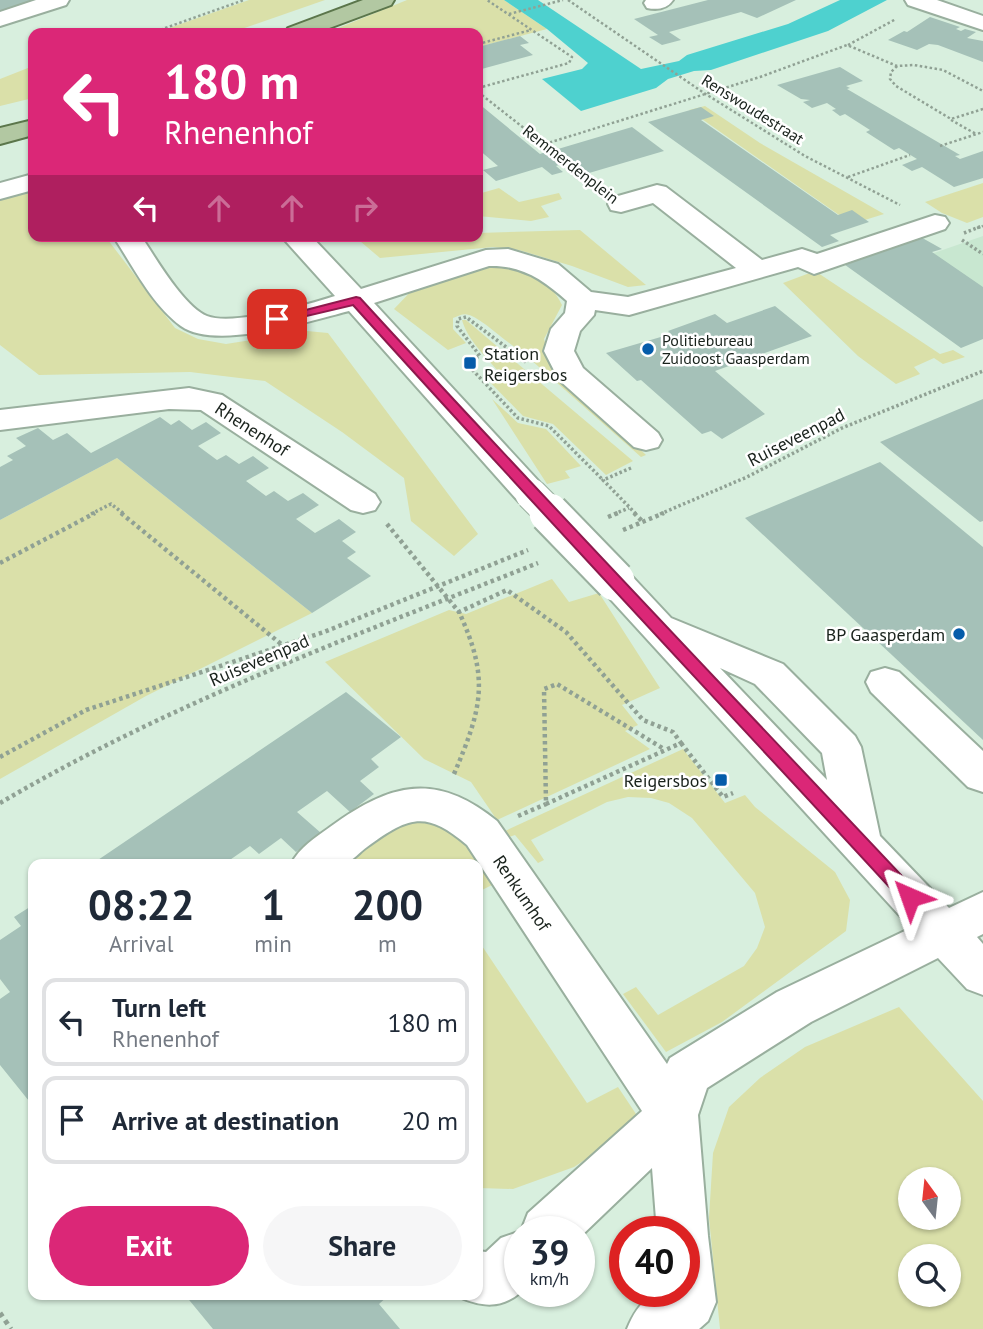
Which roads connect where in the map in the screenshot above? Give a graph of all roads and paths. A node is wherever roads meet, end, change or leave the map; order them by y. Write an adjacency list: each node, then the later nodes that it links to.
1 (58, 0): 8 (street)
2 (244, 0): 10 (path)
3 (383, 0): 11 (main road)
4 (487, 0): 7 (path)
5 (565, 0): 7 (path); 18 (path, Renswoudestraat)
6 (921, 2): 9 (street); 14 (path)
7 (510, 13): 12 (path)
8 (0, 19)
9 (983, 23)
10 (165, 28)
11 (309, 28)
12 (531, 30): 13 (path); 16 (path)
13 (483, 43)
14 (847, 45): 15 (path); 18 (path)
15 (897, 66): 17 (path); 23 (path)
16 (483, 89)
17 (983, 91)
18 (704, 93): 28 (path); 31 (path, Renswoudestraat)
19 (483, 94): 28 (path, Remmerdenplein)
20 (983, 109): 23 (path)
21 (28, 112): 22 (main road)
22 (0, 119)
23 (951, 119): 26 (path)
24 (28, 129): 27 (main road)
25 (983, 132): 26 (path)
26 (976, 134): 29 (path)
27 (0, 136)
28 (545, 144): 34 (path, Remmerdenplein)
29 (940, 146)
30 (910, 155): 31 (path)
31 (847, 178): 36 (path, Renswoudestraat)
32 (28, 183): 33 (street)
33 (0, 191)
34 (621, 204): 39 (street, Remmerdenplein)
35 (983, 226): 36 (path)
36 (945, 230): 39 (street)
37 (131, 242): 41 (street)
38 (301, 242): 41 (street)
39 (758, 271): 40 (street)
40 (582, 299): 41 (street); 45 (street)
41 (356, 301): 68 (street, bridge)
42 (465, 362): 46 (path)
43 (983, 372): 50 (path, Ruiseveenpad)
44 (0, 420): 47 (street, Rhenenhof)
45 (646, 440)
46 (603, 480)
47 (363, 502): 54 (path)
48 (629, 508): 49 (path)
49 (604, 518)
50 (623, 530)
51 (540, 545): 54 (path)
52 (538, 563): 55 (path, Ruiseveenpad)
53 (0, 564): 57 (path)
54 (438, 587): 55 (path); 57 (path)
55 (448, 599): 56 (path); 64 (path, Ruiseveenpad)
56 (459, 612): 59 (path); 65 (path)
57 (281, 644): 61 (path)
58 (885, 682): 62 (street)
59 (681, 743): 60 (path); 63 (path)
60 (664, 749): 60 (path)
61 (0, 757)
62 (983, 776)
63 (733, 793)
64 (0, 803)
65 (440, 805): 66 (street, Renkumhof); 70 (street, Renkumhof)
66 (320, 859)
67 (983, 911): 68 (street, Renkumhof)
68 (944, 934): 69 (street); 70 (street, Renkumhof)
69 (983, 975)
70 (674, 1115): 71 (street, Renkumhof); 72 (street, Renkumhof)
71 (564, 1216)
72 (682, 1216)
73 (504, 1271): 74 (street)
74 (483, 1278)
75 (683, 1307): 78 (street)
76 (0, 1312): 77 (path)
77 (11, 1329)
78 (655, 1329)

